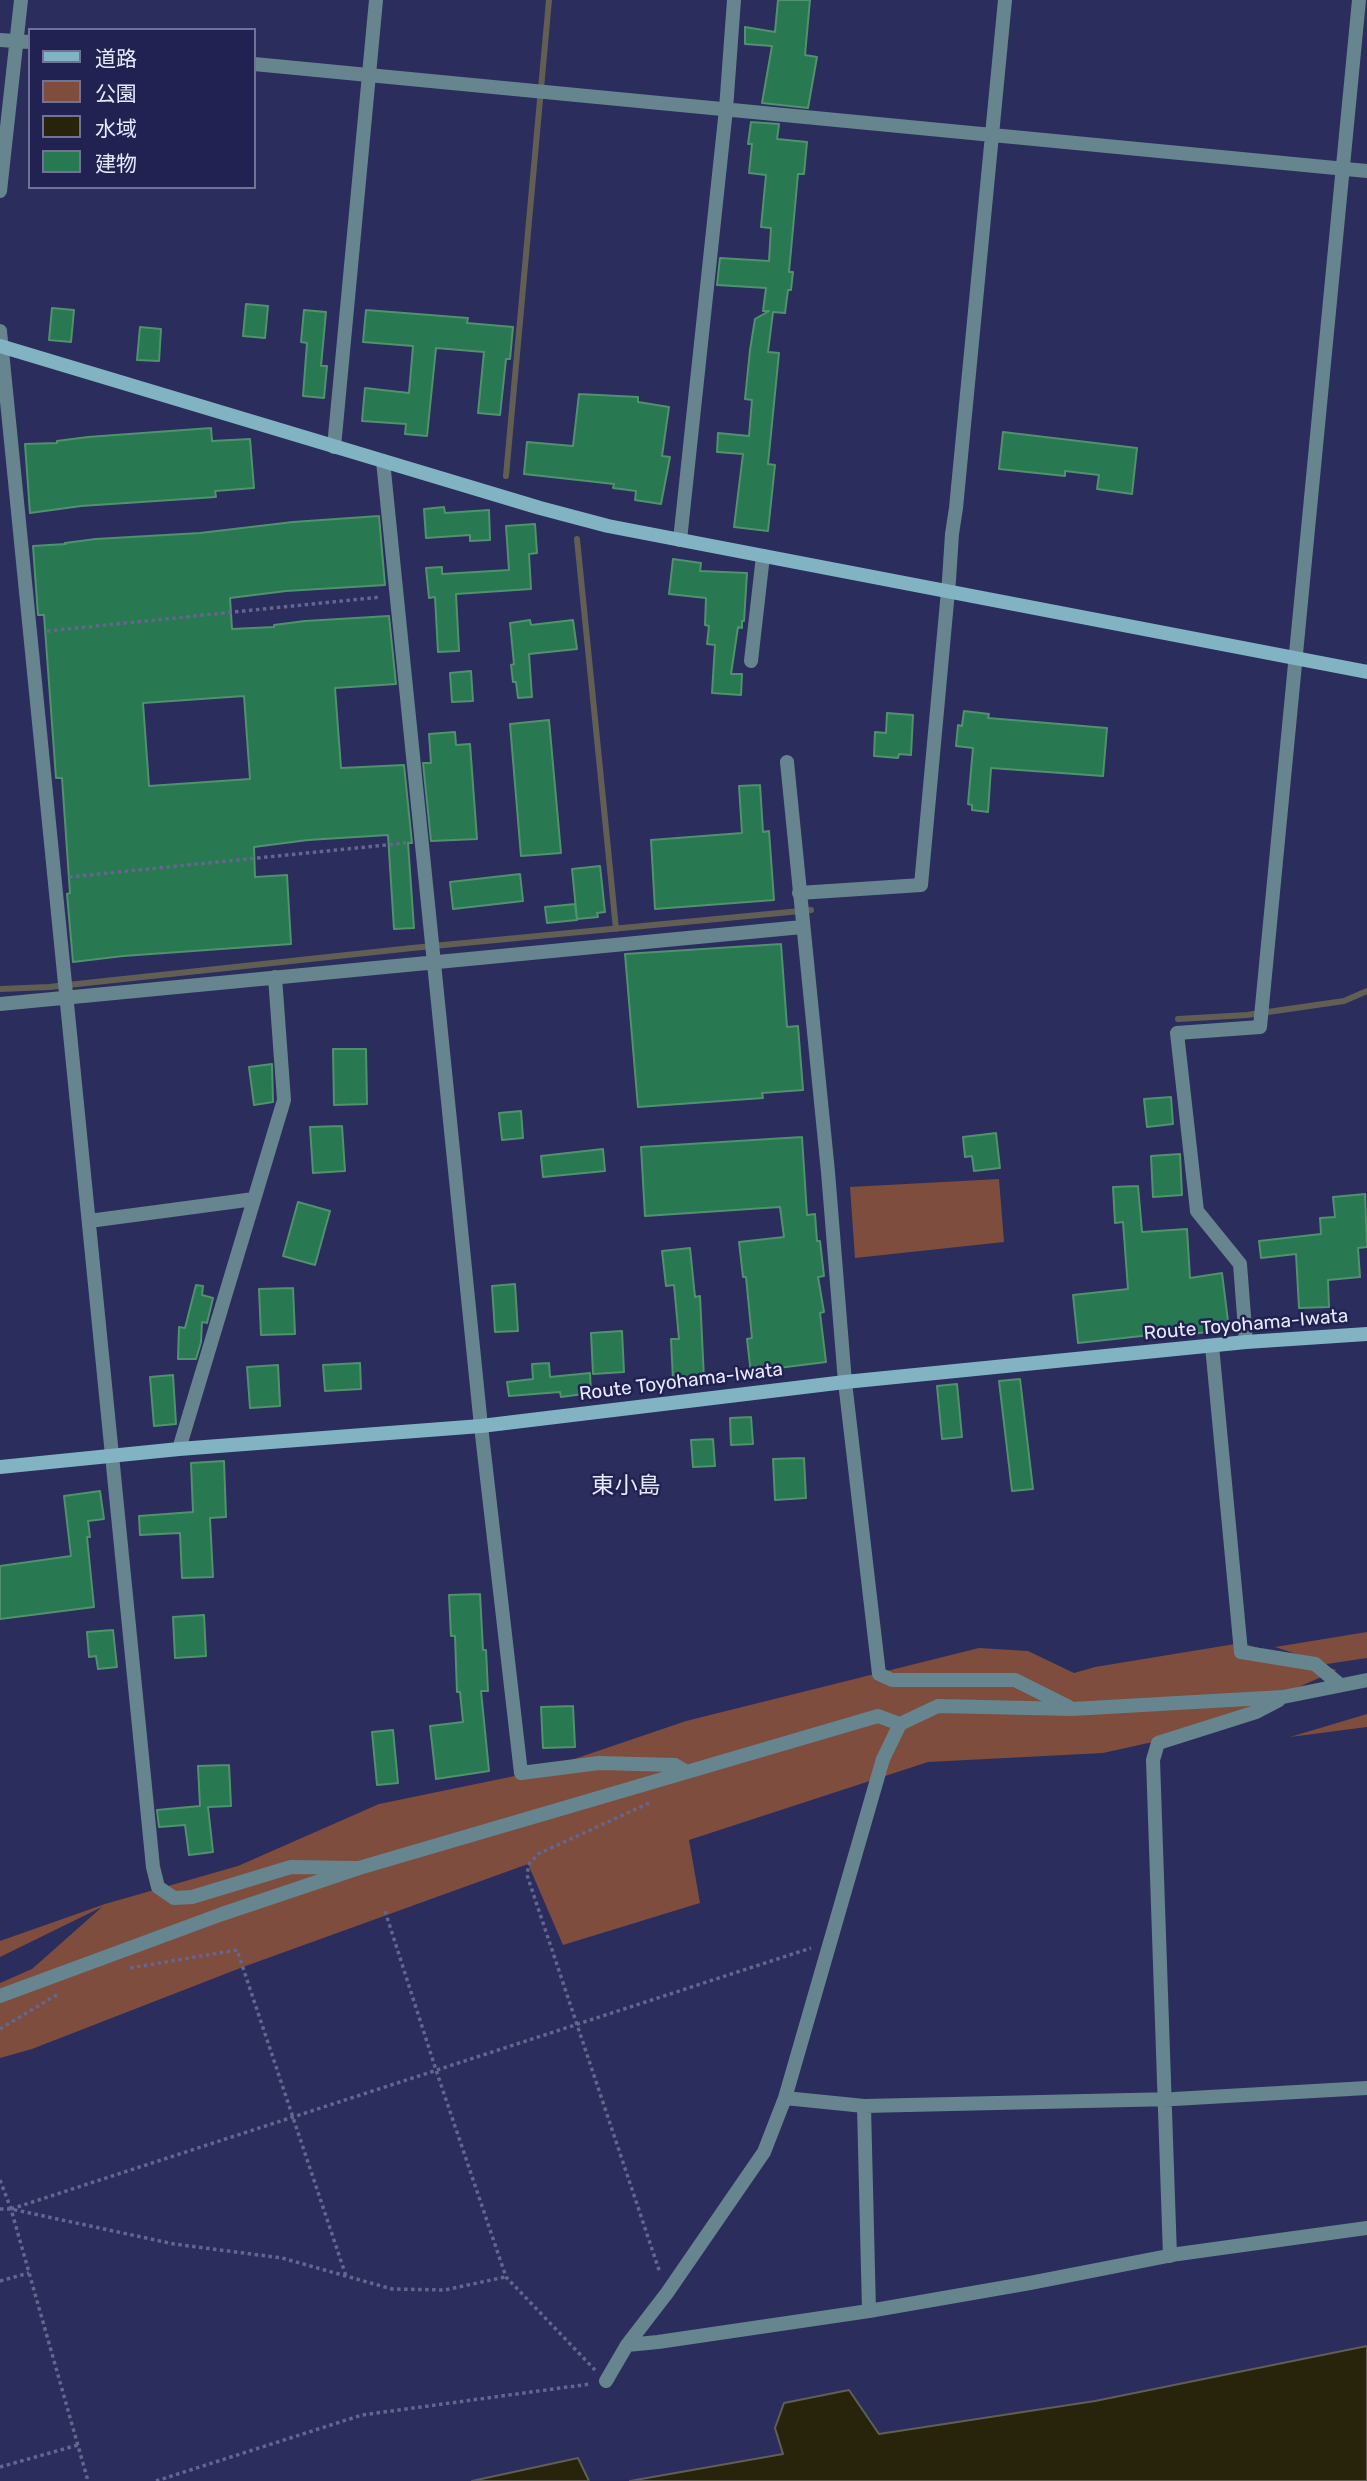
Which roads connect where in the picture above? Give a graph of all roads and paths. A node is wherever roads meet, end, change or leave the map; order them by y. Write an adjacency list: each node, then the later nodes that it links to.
1 (21, 0): 7 (street)
2 (376, 0): 9 (street)
3 (734, 0): 10 (street)
4 (1005, 0): 11 (street)
5 (1359, 0): 12 (street)
6 (0, 40): 7 (street)
7 (23, 41): 14 (street)
8 (256, 64): 9 (street)
9 (369, 75): 10 (street); 17 (street)
10 (726, 109): 11 (street); 19 (street)
11 (992, 135): 12 (street); 21 (street)
12 (1343, 169): 13 (street); 24 (street)
13 (1367, 171)
14 (0, 191)
15 (0, 331): 16 (street)
16 (1, 347): 17 (street); 23 (street)
17 (334, 447): 18 (street)
18 (383, 461): 19 (street); 22 (street)
19 (680, 540): 20 (street)
20 (762, 556): 21 (street); 25 (street)
21 (948, 592): 24 (street); 30 (street)
22 (397, 596): 23 (path); 28 (street)
23 (30, 632): 29 (street)
24 (1295, 659): 26 (street); 39 (street)
25 (751, 661)
26 (1367, 672)
27 (787, 762): 30 (street)
28 (422, 842): 29 (path); 32 (street)
29 (55, 878): 34 (street)
30 (799, 895): 31 (street)
31 (802, 922): 32 (street); 41 (street)
32 (435, 962): 33 (street); 42 (street)
33 (275, 977): 34 (street); 36 (street)
34 (67, 997): 35 (street); 37 (street)
35 (0, 1004)
36 (254, 1199): 37 (street); 43 (street)
37 (89, 1221): 44 (street)
38 (1367, 1334): 39 (street, Route Toyohama-Iwata)
39 (1246, 1342): 40 (street, Route Toyohama-Iwata)
40 (1212, 1346): 41 (street, Route Toyohama-Iwata); 47 (street)
41 (845, 1382): 42 (street, Route Toyohama-Iwata); 49 (street)
42 (481, 1426): 43 (street, Route Toyohama-Iwata); 51 (street)
43 (179, 1449): 44 (street, Route Toyohama-Iwata)
44 (113, 1455): 45 (street, Route Toyohama-Iwata); 53 (street)
45 (0, 1467)
46 (1367, 1680): 47 (street)
47 (1339, 1684): 48 (street)
48 (1283, 1697): 49 (street); 64 (street)
49 (1072, 1709): 50 (street)
50 (900, 1724): 51 (street); 55 (street)
51 (687, 1772): 53 (street)
52 (651, 1801): 59 (path)
53 (359, 1868): 58 (street)
54 (385, 1911): 61 (path)
55 (830, 1941): 59 (path); 63 (street)
56 (130, 1968): 66 (path)
57 (59, 1994): 60 (path)
58 (0, 1996)
59 (577, 2024): 61 (path); 76 (path)
60 (0, 2029)
61 (436, 2070): 66 (path); 74 (path)
62 (1367, 2088): 64 (street)
63 (785, 2098): 65 (street); 76 (street)
64 (1164, 2099): 65 (street); 71 (street)
65 (863, 2106): 77 (street)
66 (293, 2117): 69 (path); 73 (path)
67 (0, 2180): 69 (path)
68 (0, 2208): 69 (path)
69 (11, 2209): 72 (path); 73 (path)
70 (1367, 2228): 71 (street)
71 (1170, 2256): 77 (street)
72 (29, 2273): 75 (path); 80 (path)
73 (346, 2276): 74 (path)
74 (506, 2277): 79 (path)
75 (0, 2281)
76 (667, 2293): 78 (street)
77 (869, 2311): 78 (street)
78 (627, 2345): 79 (street)
79 (606, 2381): 83 (path)
80 (78, 2445): 81 (path); 82 (path)
81 (0, 2467)
82 (88, 2481)
83 (156, 2481)

